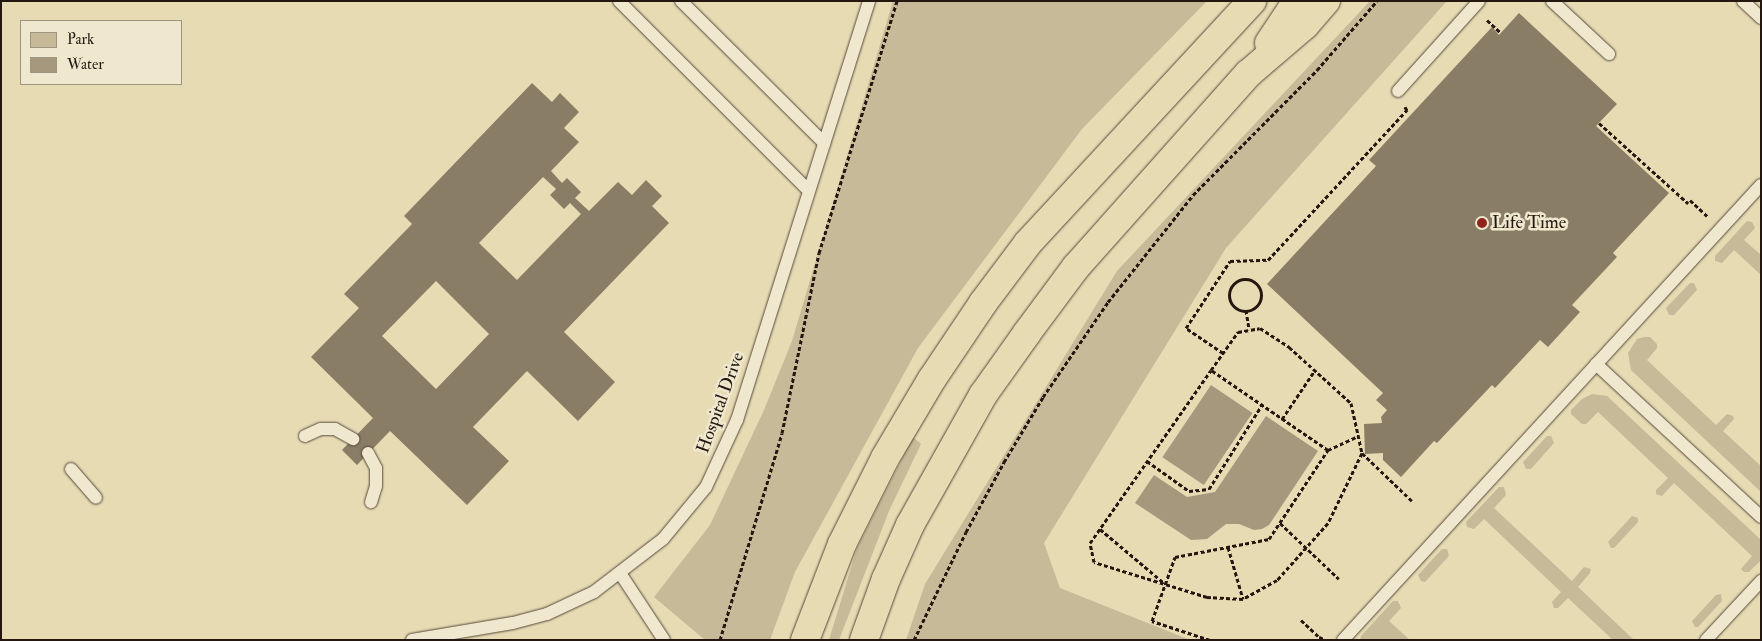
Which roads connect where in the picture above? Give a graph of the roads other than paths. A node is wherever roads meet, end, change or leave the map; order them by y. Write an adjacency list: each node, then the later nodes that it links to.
1 (619, 1): 16 (lane)
2 (680, 1): 14 (lane)
3 (869, 1): 14 (lane, Hospital Drive)
4 (1252, 1): 29 (highway)
5 (1297, 1): 12 (highway)
6 (1326, 1): 12 (highway)
7 (1479, 1): 13 (lane)
8 (1552, 1): 11 (lane)
9 (1743, 1): 10 (lane)
10 (1761, 18)
11 (1609, 54)
12 (1248, 74): 30 (highway)
13 (1398, 91)
14 (824, 143): 16 (lane, Hospital Drive)
15 (1761, 185): 17 (lane)
16 (808, 190): 25 (lane, Hospital Drive)
17 (1596, 364): 24 (lane); 31 (lane)
18 (305, 436): 19 (lane)
19 (353, 439)
20 (368, 453): 23 (lane)
21 (71, 469): 22 (lane)
22 (96, 498)
23 (371, 502)
24 (1761, 517)
25 (620, 573): 27 (lane, Hospital Drive); 28 (lane)
26 (1761, 581): 32 (lane)
27 (412, 640)
28 (664, 640)
29 (805, 640)
30 (864, 640)
31 (1342, 640)
32 (1706, 640)

